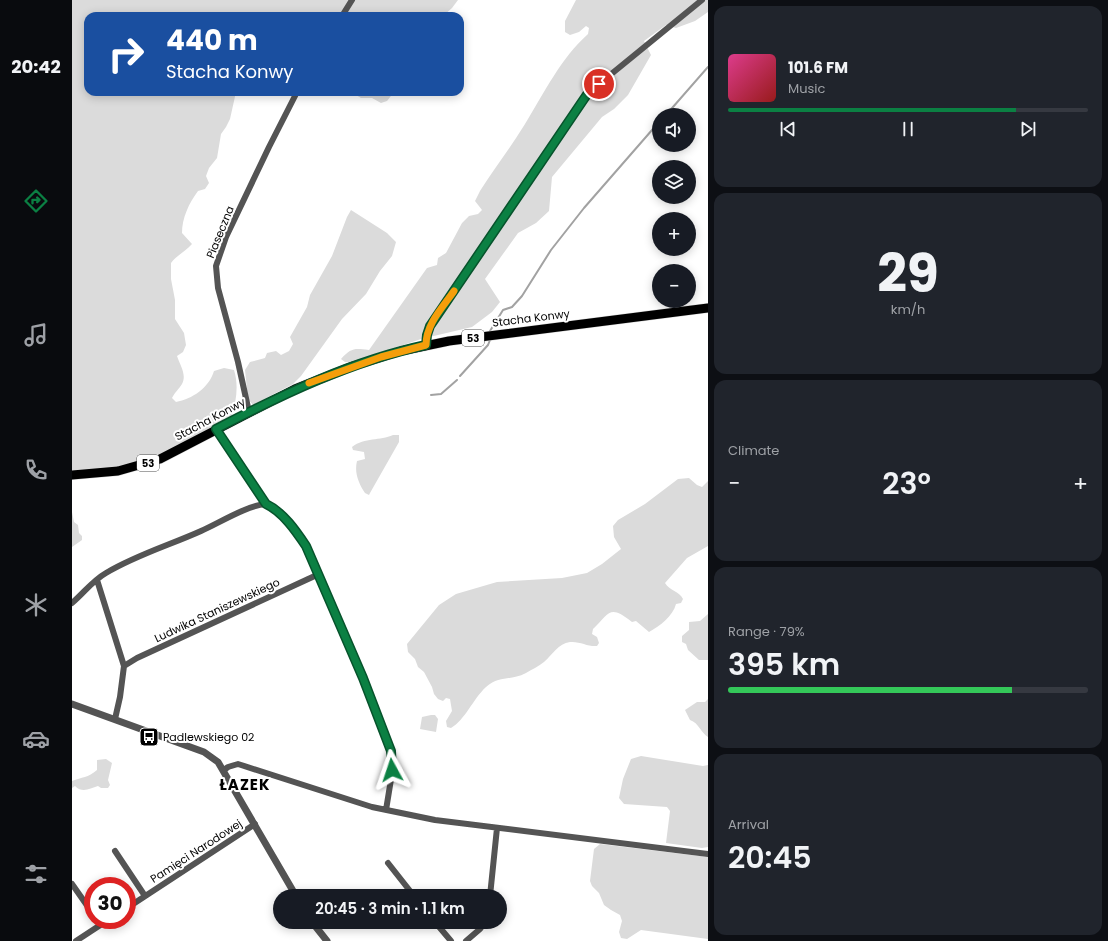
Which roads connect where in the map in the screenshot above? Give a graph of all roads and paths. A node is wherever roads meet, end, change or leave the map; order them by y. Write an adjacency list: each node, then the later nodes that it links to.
1 (352, 0): 3 (street)
2 (702, 0): 6 (street)
3 (344, 12)
4 (295, 96): 7 (street, Piaseczna)
5 (708, 308): 6 (main road, Stacha Konwy / 53)
6 (426, 345): 7 (main road, Stacha Konwy / 53)
7 (249, 412): 8 (main road, Stacha Konwy / 53)
8 (216, 429): 9 (main road, Stacha Konwy / 53); 10 (street)
9 (72, 475)
10 (266, 504): 11 (street); 12 (street)
11 (319, 574): 14 (street, Ludwika Staniszewskiego); 18 (street)
12 (97, 580): 13 (street); 14 (street)
13 (72, 603)
14 (124, 666): 16 (street)
15 (72, 704): 16 (street)
16 (115, 719): 17 (street)
17 (224, 770): 18 (street); 19 (street)
18 (386, 810): 20 (street)
19 (255, 824): 25 (street); 28 (street, Pamięci Narodowej)
20 (497, 828): 22 (street); 27 (street)
21 (115, 851): 28 (street)
22 (708, 854)
23 (388, 863): 26 (street)
24 (72, 884): 29 (street)
25 (292, 889)
26 (408, 889)
27 (491, 889)
28 (145, 896): 30 (street, Pamięci Narodowej)
29 (84, 901)
30 (136, 902)
31 (91, 929): 35 (street)
32 (318, 929): 36 (street)
33 (442, 929): 37 (street)
34 (480, 929): 38 (street)
35 (76, 941)
36 (327, 941)
37 (451, 941)
38 (466, 941)

